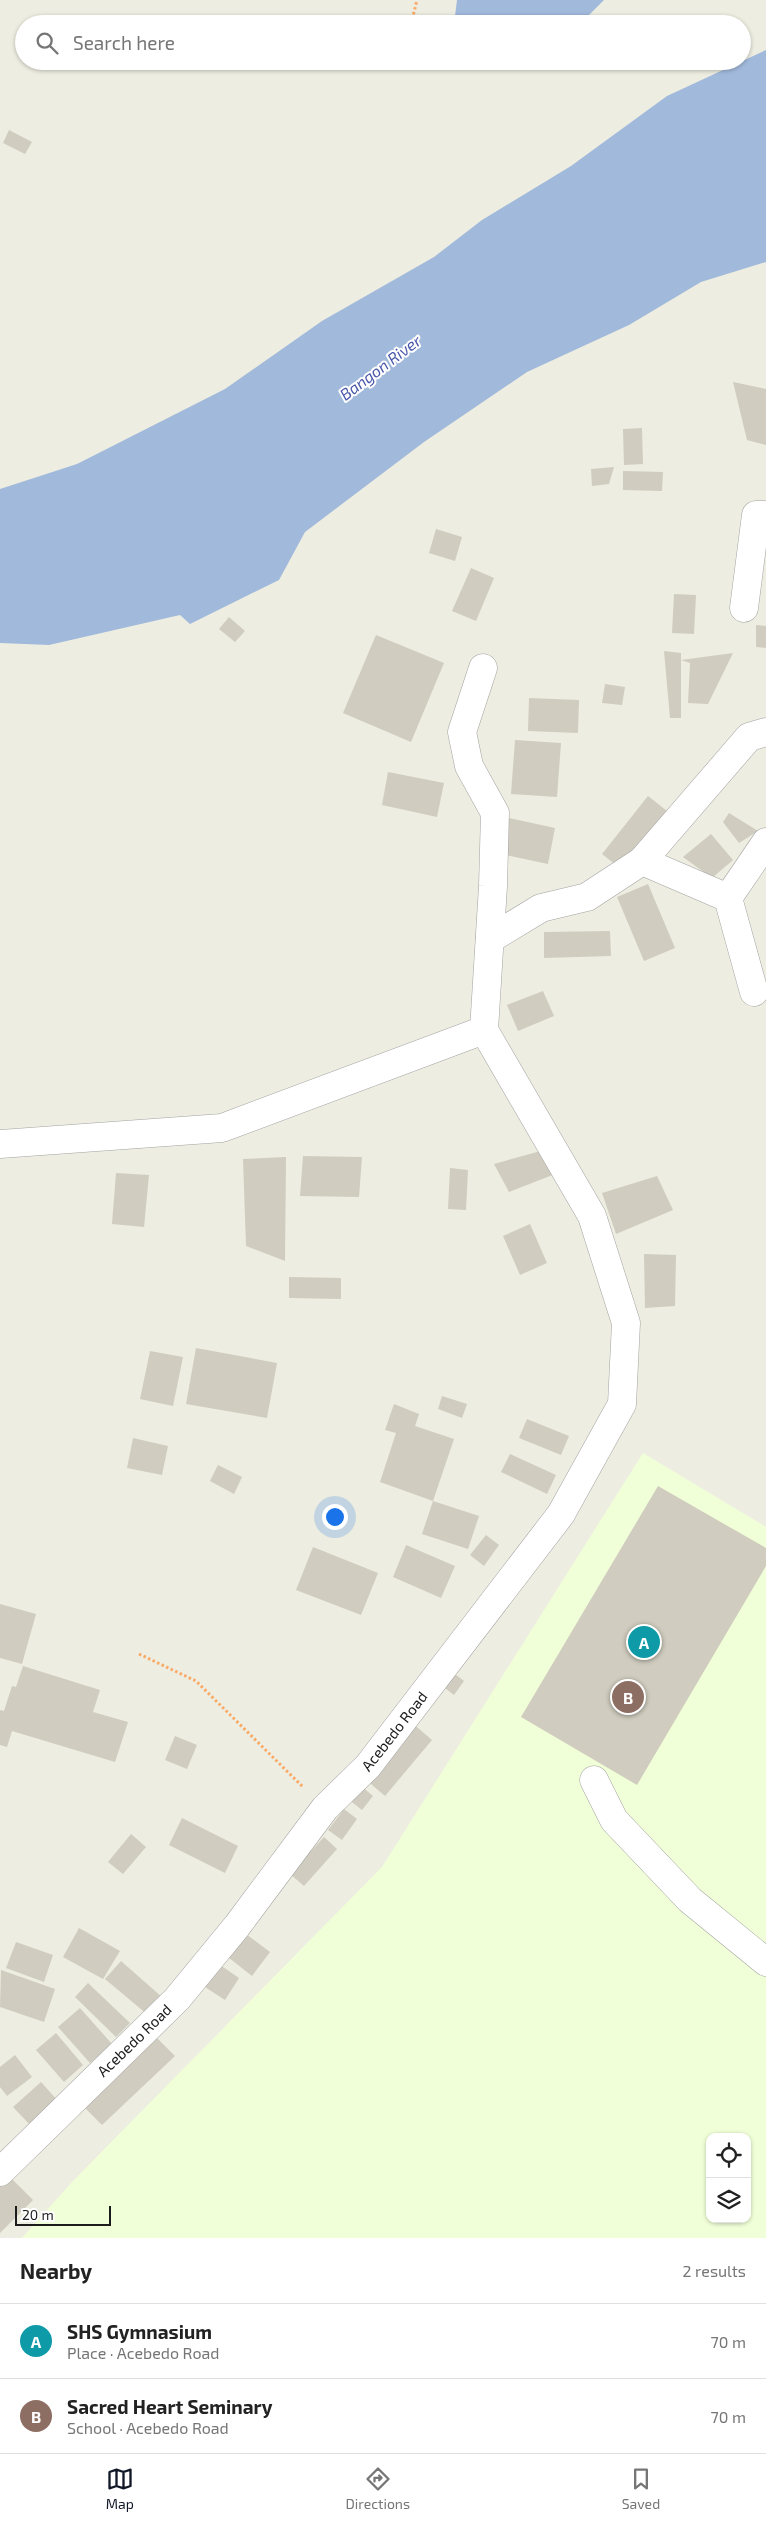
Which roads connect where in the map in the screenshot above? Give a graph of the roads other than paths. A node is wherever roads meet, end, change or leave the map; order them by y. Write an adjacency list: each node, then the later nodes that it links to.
1 (766, 515): 2 (street)
2 (744, 608)
3 (484, 668): 8 (street)
4 (766, 732): 6 (street)
5 (766, 842): 7 (street)
6 (642, 861): 7 (street); 8 (street)
7 (728, 898): 9 (street)
8 (490, 939): 10 (street)
9 (754, 992)
10 (484, 1030): 11 (street); 14 (street, Acebedo Road)
11 (0, 1144)
12 (594, 1780): 13 (street)
13 (766, 1962)
14 (0, 2172)

